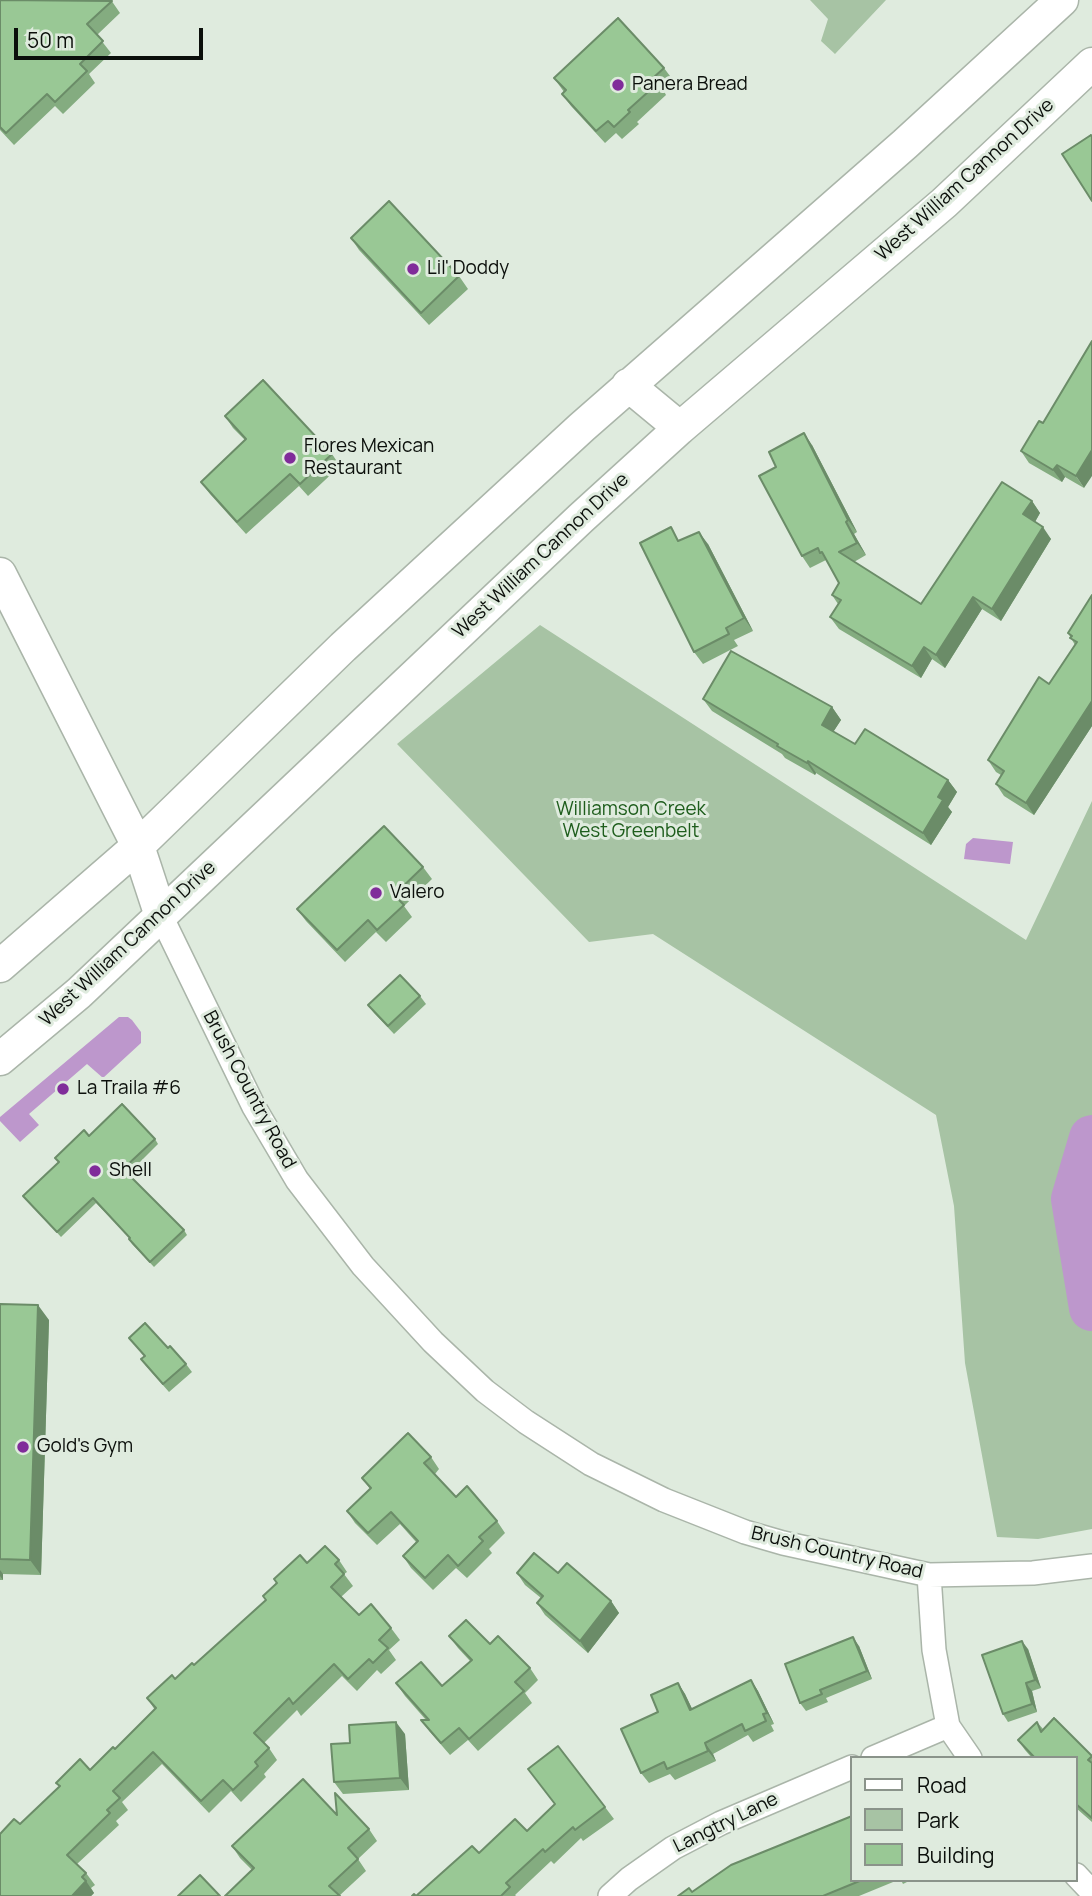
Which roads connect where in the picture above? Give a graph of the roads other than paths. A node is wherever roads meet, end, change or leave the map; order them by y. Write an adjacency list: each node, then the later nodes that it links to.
1 (1062, 0): 3 (main road)
2 (1092, 64): 4 (main road, West William Cannon Drive)
3 (628, 385): 4 (main road); 6 (main road)
4 (680, 428): 7 (main road, West William Cannon Drive)
5 (0, 574): 6 (main road, Brush Country Road)
6 (138, 846): 7 (main road, Brush Country Road); 8 (main road)
7 (161, 916): 9 (main road, West William Cannon Drive); 11 (street, Brush Country Road)
8 (0, 966)
9 (0, 1059)
10 (1092, 1566): 11 (street, Brush Country Road)
11 (929, 1575): 12 (street)
12 (948, 1726): 13 (street); 14 (street)
13 (878, 1756)
14 (969, 1756)
15 (850, 1768): 18 (street, Langtry Lane)
16 (1078, 1877): 17 (street)
17 (1092, 1892)
18 (610, 1896)

